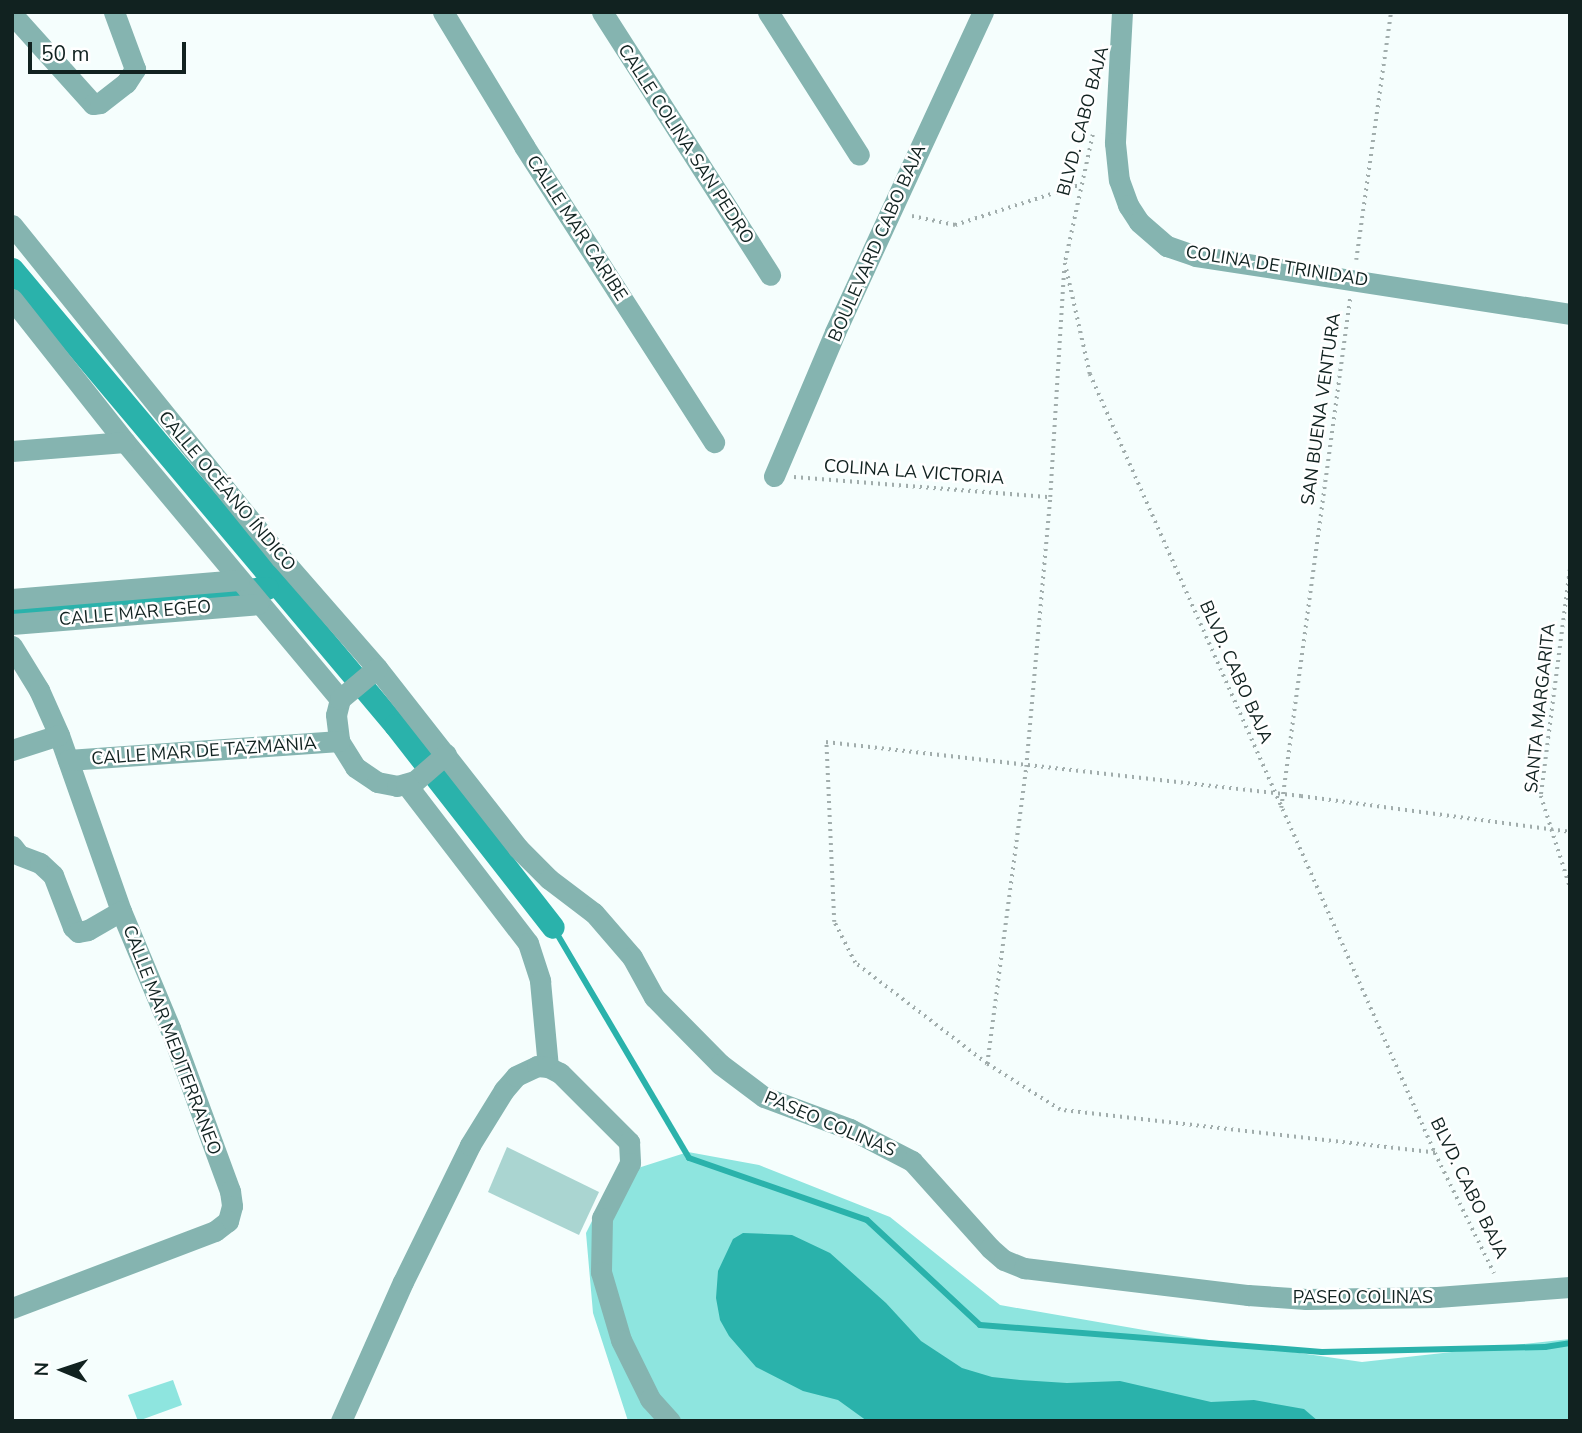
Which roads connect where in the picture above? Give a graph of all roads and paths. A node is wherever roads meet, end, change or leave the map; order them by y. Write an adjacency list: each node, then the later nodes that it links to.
1 (114, 12): 8 (street)
2 (443, 12): 20 (street, CALLE MAR CARIBE)
3 (602, 12): 15 (street, CALLE COLINA SAN PEDRO)
4 (768, 12): 10 (street)
5 (983, 12): 12 (street, BOULEVARD CABO BAJA)
6 (1122, 12): 16 (street, COLINA DE TRINIDAD)
7 (1391, 12): 16 (path, SAN BUENA VENTURA)
8 (12, 14)
9 (1094, 131): 11 (path, BLVD. CABO BAJA)
10 (859, 155)
11 (1080, 184): 12 (path); 14 (path, BLVD. CABO BAJA)
12 (893, 212): 22 (street, BOULEVARD CABO BAJA)
13 (12, 225): 30 (street, CALLE OCÉANO ÍNDICO)
14 (1065, 263): 23 (path); 38 (path, BLVD. CABO BAJA)
15 (770, 275)
16 (1353, 278): 18 (street, COLINA DE TRINIDAD); 39 (path, SAN BUENA VENTURA)
17 (13, 302): 19 (street, CALLE OCÉANO ÍNDICO)
18 (1570, 314)
19 (125, 442): 21 (street); 25 (street, CALLE OCÉANO ÍNDICO)
20 (714, 442)
21 (12, 451)
22 (775, 476): 23 (path, COLINA LA VICTORIA)
23 (1050, 497): 36 (path)
24 (1570, 570): 41 (path, SANTA MARGARITA)
25 (239, 580): 26 (street, CALLE MAR EGEO); 27 (street, CALLE OCÉANO ÍNDICO)
26 (12, 599)
27 (257, 603): 28 (street, CALLE MAR EGEO); 30 (street, CALLE OCÉANO ÍNDICO)
28 (12, 624)
29 (12, 646): 31 (street, CALLE MAR MEDITERRANEO)
30 (358, 684): 32 (street); 34 (street, CALLE OCÉANO ÍNDICO)
31 (59, 735): 33 (street); 35 (street, CALLE MAR MEDITERRANEO)
32 (339, 741): 35 (street, CALLE MAR DE TAZMANIA); 37 (street)
33 (12, 750)
34 (442, 758): 37 (street); 50 (street, PASEO COLINAS)
35 (68, 760): 45 (street, CALLE MAR MEDITERRANEO)
36 (1026, 767): 38 (path); 46 (path); 46 (path)
37 (413, 780): 47 (street)
38 (1274, 793): 39 (path); 40 (path, BLVD. CABO BAJA)
39 (1283, 794): 40 (path, SAN BUENA VENTURA); 41 (path)
40 (1281, 810): 48 (path, BLVD. CABO BAJA)
41 (1554, 830): 42 (path); 44 (path, SANTA MARGARITA)
42 (1570, 832)
43 (12, 846): 45 (street)
44 (1570, 887)
45 (121, 911): 51 (street, CALLE MAR MEDITERRANEO)
46 (987, 1064): 48 (path)
47 (548, 1067): 52 (street); 53 (street)
48 (1436, 1153): 50 (path, BLVD. CABO BAJA)
49 (1570, 1287): 50 (street, PASEO COLINAS)
50 (1505, 1294)
51 (12, 1308)
52 (341, 1421)
53 (670, 1421)

